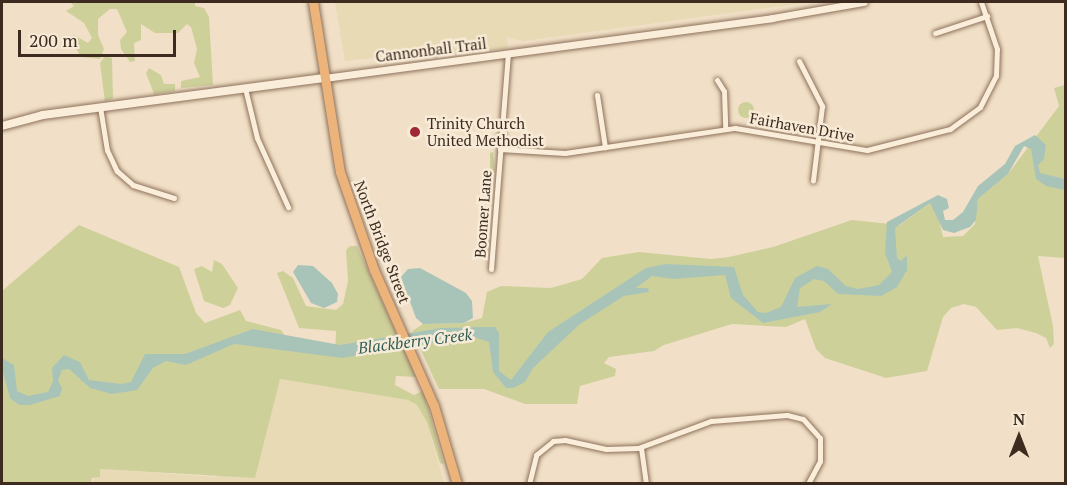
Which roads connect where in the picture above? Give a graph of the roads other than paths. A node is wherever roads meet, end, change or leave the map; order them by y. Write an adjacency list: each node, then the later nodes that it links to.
1 (313, 2): 8 (highway, North Bridge Street)
2 (864, 2): 6 (street, Cannonball Trail)
3 (981, 2): 4 (street, Fairhaven Drive)
4 (987, 16): 5 (street); 15 (street, Fairhaven Drive)
5 (935, 33)
6 (508, 54): 8 (street, Cannonball Trail); 17 (street, Boomer Lane)
7 (799, 61): 15 (street)
8 (324, 78): 10 (main road, Cannonball Trail); 23 (highway, North Bridge Street)
9 (717, 80): 14 (street)
10 (245, 88): 12 (main road, Cannonball Trail); 20 (street)
11 (597, 95): 16 (street)
12 (100, 107): 13 (main road, Cannonball Trail); 19 (street)
13 (2, 126)
14 (725, 129): 15 (street, Fairhaven Drive); 16 (street, Fairhaven Drive)
15 (818, 142): 18 (street)
16 (605, 147): 17 (street, Fairhaven Drive)
17 (500, 149): 21 (street, Boomer Lane)
18 (813, 180)
19 (174, 198)
20 (288, 207)
21 (491, 269)
22 (640, 448): 24 (street); 25 (street); 26 (street)
23 (457, 483)
24 (529, 483)
25 (646, 483)
26 (808, 483)

